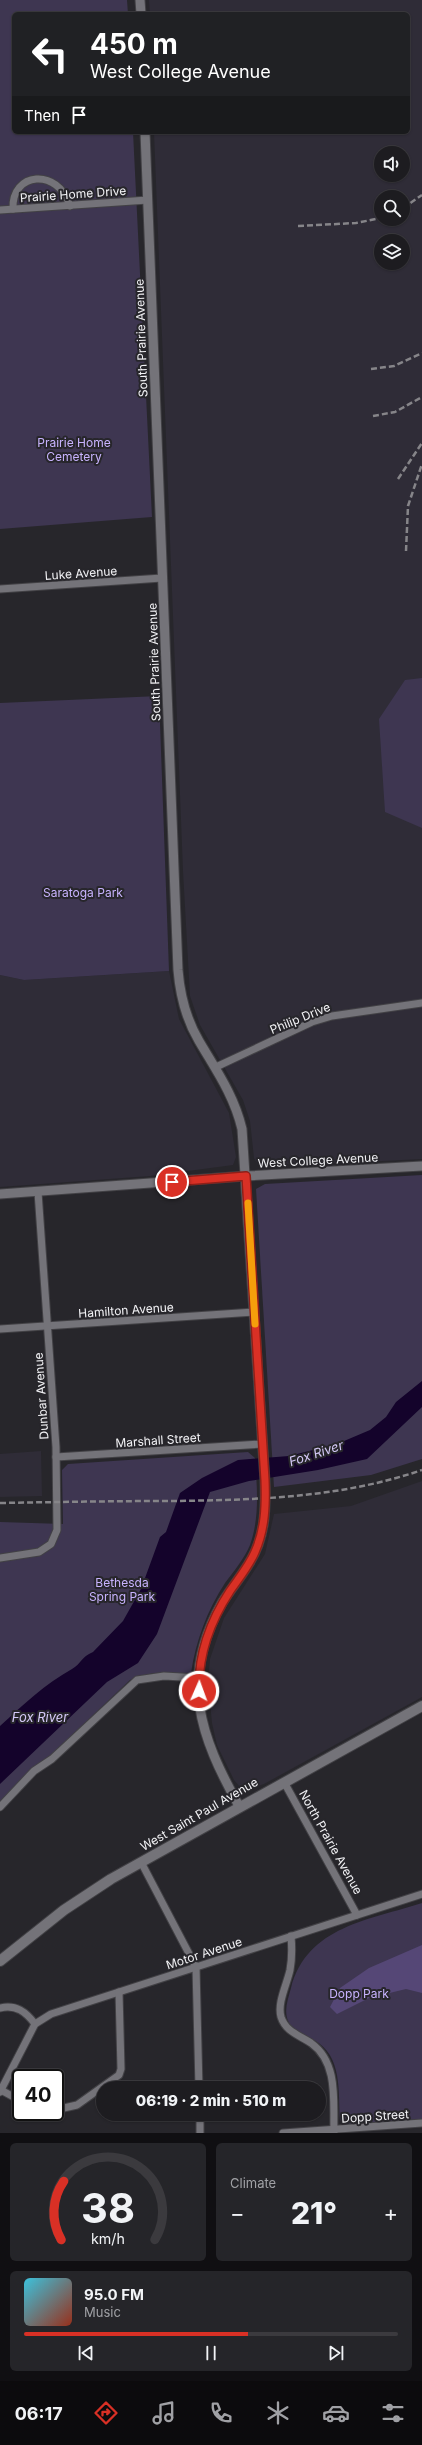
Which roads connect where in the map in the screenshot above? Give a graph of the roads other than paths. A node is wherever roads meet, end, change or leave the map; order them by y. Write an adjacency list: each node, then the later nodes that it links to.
1 (140, 0): 2 (street)
2 (141, 12)
3 (145, 134): 4 (street, South Prairie Avenue)
4 (148, 200): 5 (street, Prairie Home Drive); 8 (street, South Prairie Avenue)
5 (70, 206): 6 (street, Prairie Home Drive); 6 (street)
6 (12, 209): 7 (street, Prairie Home Drive)
7 (0, 210)
8 (162, 578): 9 (street, Luke Avenue); 11 (street, South Prairie Avenue)
9 (0, 589)
10 (422, 1003): 11 (street, Philip Drive)
11 (216, 1067): 13 (street, South Prairie Avenue)
12 (422, 1166): 13 (street, West College Avenue)
13 (246, 1176): 14 (street, West College Avenue); 16 (street)
14 (38, 1192): 15 (street, West College Avenue); 17 (street, Dunbar Avenue)
15 (0, 1194)
16 (254, 1312): 17 (street, Hamilton Avenue); 19 (street)
17 (48, 1326): 18 (street, Hamilton Avenue); 20 (street, Dunbar Avenue)
18 (0, 1329)
19 (262, 1444): 20 (street, Marshall Street); 22 (street)
20 (56, 1458): 21 (street, Dunbar Avenue)
21 (0, 1558)
22 (199, 1678): 25 (street); 26 (street)
23 (422, 1706): 24 (main road, West Saint Paul Avenue)
24 (284, 1782): 25 (main road, West Saint Paul Avenue); 29 (street, North Prairie Avenue)
25 (239, 1806): 27 (main road, West Saint Paul Avenue)
26 (0, 1807)
27 (141, 1862): 31 (main road, West Saint Paul Avenue); 32 (street)
28 (422, 1894): 29 (street, Motor Avenue)
29 (357, 1915): 30 (street, Motor Avenue)
30 (291, 1936): 32 (street, Motor Avenue); 42 (street)
31 (0, 1961)
32 (196, 1967): 33 (street, Motor Avenue); 36 (street)
33 (118, 1992): 35 (street, Motor Avenue); 39 (street)
34 (0, 2008): 35 (street)
35 (35, 2024): 37 (street)
36 (199, 2081)
37 (0, 2091): 38 (street)
38 (12, 2097)
39 (64, 2108)
40 (200, 2121): 43 (street)
41 (422, 2123): 42 (street, Dopp Street)
42 (334, 2131): 44 (street, Dopp Street)
43 (200, 2133)
44 (283, 2133)

